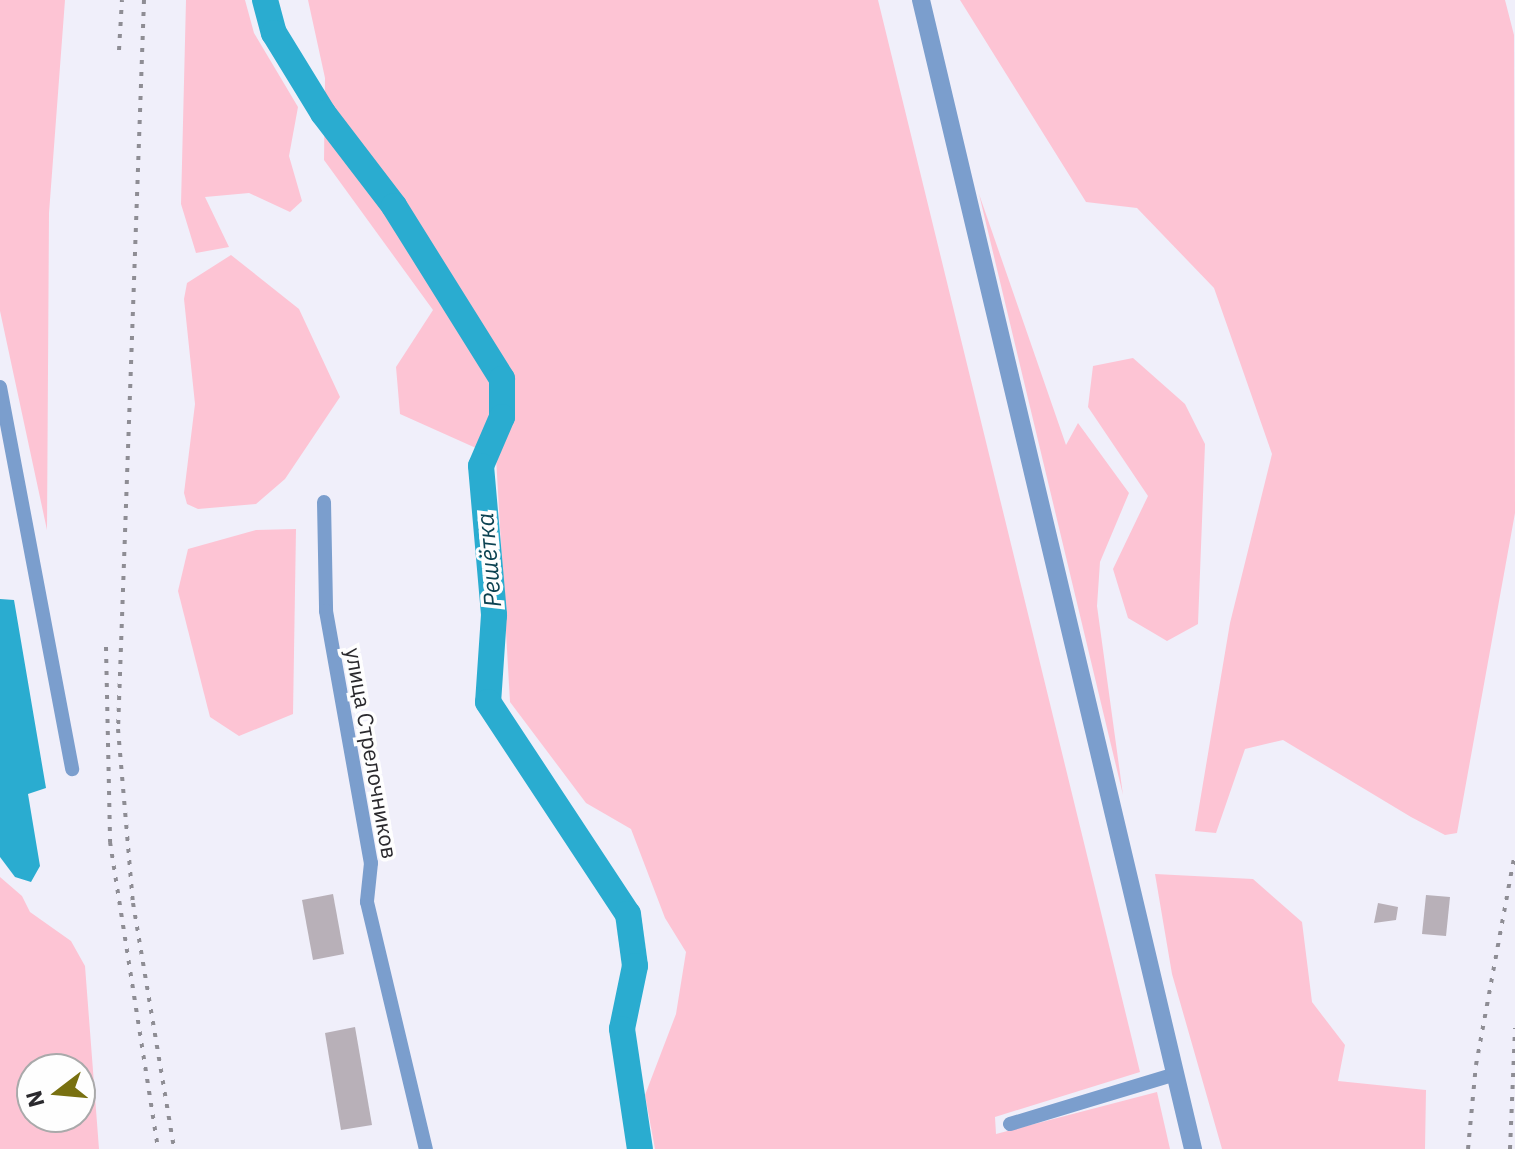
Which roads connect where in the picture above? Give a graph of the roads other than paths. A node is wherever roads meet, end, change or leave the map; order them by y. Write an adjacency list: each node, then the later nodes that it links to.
1 (921, 0): 5 (street)
2 (0, 387): 4 (street)
3 (324, 502): 7 (street, улица Стрелочников)
4 (72, 769)
5 (1176, 1074): 6 (street); 8 (street)
6 (1010, 1124)
7 (426, 1149)
8 (1193, 1149)

